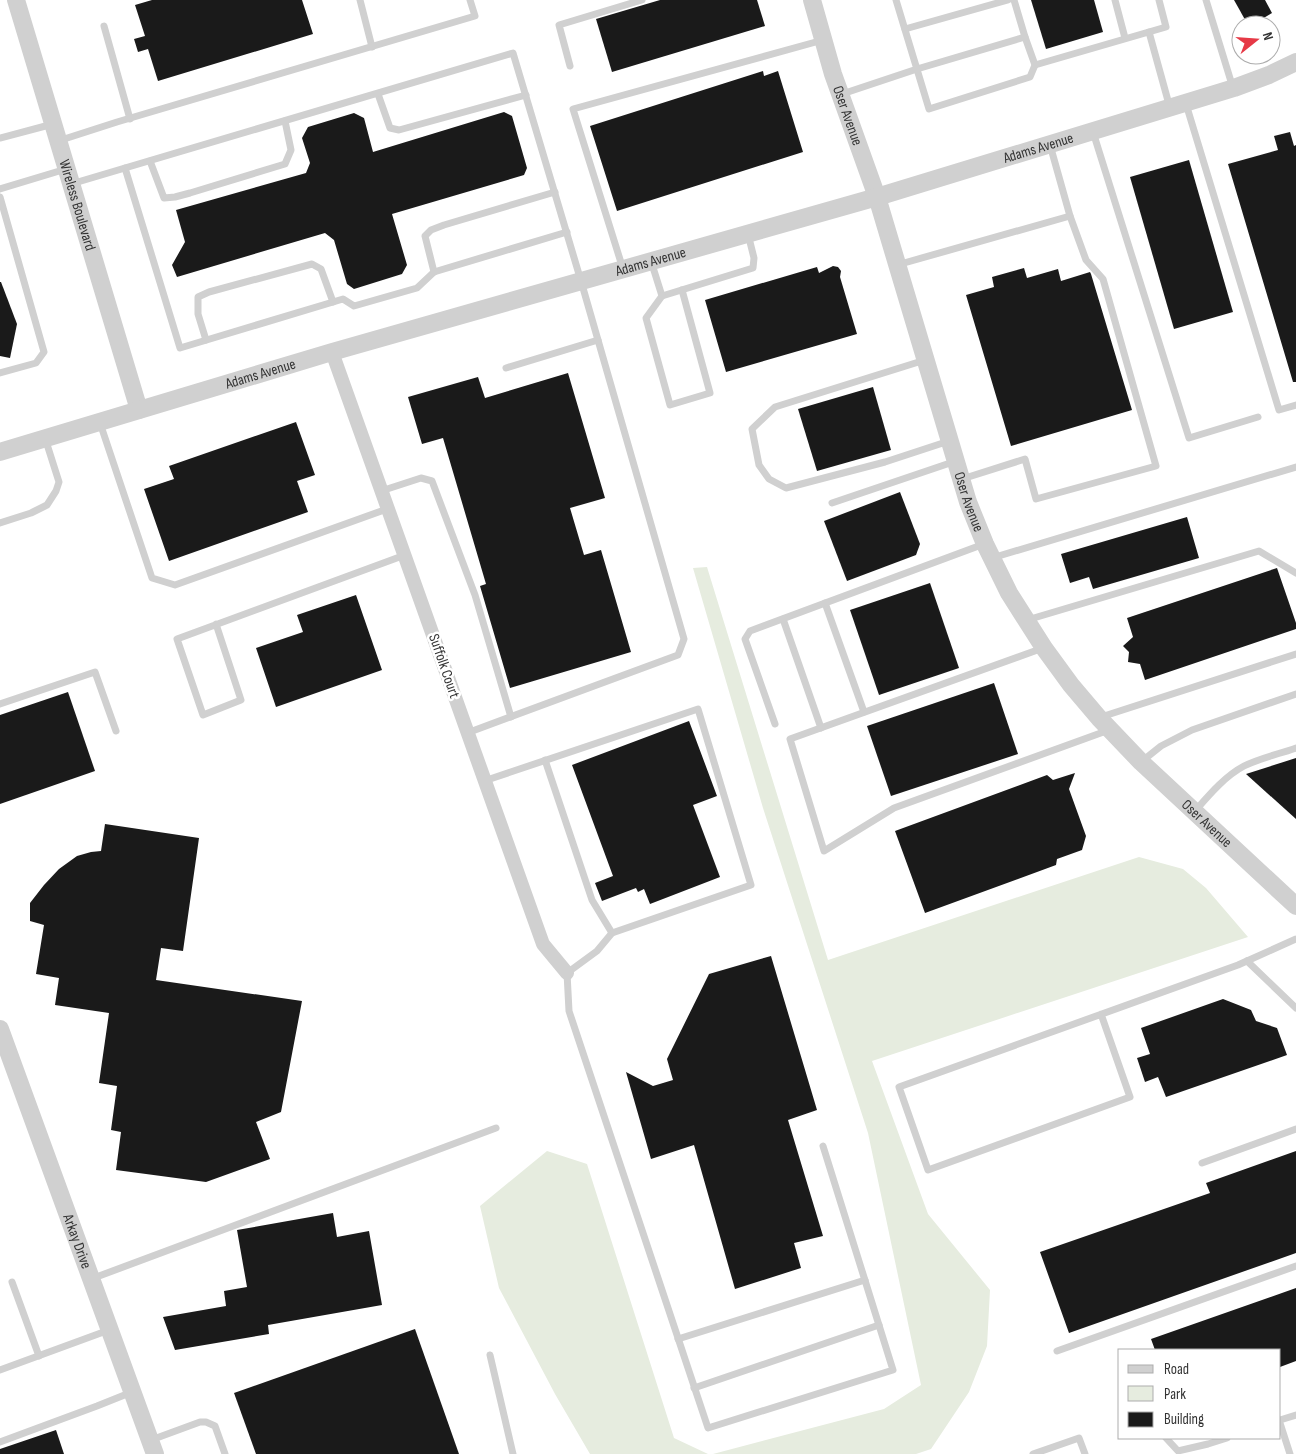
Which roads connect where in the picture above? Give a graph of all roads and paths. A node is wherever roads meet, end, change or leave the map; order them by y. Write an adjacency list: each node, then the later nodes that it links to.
1 (16, 0): 30 (street, Wireless Boulevard)
2 (360, 0): 18 (lane)
3 (470, 0): 18 (lane)
4 (642, 0): 21 (lane)
5 (812, 0): 17 (street, Oser Avenue)
6 (896, 0): 13 (lane)
7 (1008, 0): 13 (lane)
8 (1014, 0): 15 (lane)
9 (1115, 0): 16 (lane)
10 (1159, 0): 14 (lane)
11 (1206, 0): 23 (lane)
12 (104, 26): 28 (lane)
13 (905, 29): 22 (lane)
14 (1149, 32): 16 (lane); 27 (lane)
15 (1025, 37): 20 (lane); 22 (lane)
16 (1125, 38): 20 (lane)
17 (823, 40): 25 (street, Oser Avenue); 47 (lane)
18 (372, 47): 28 (lane)
19 (1296, 62): 23 (street, Adams Avenue)
20 (1035, 65): 22 (lane)
21 (570, 66)
22 (917, 69): 25 (lane)
23 (1234, 88): 27 (street, Adams Avenue)
24 (378, 94): 26 (lane); 26 (lane); 29 (lane)
25 (840, 94): 41 (street, Oser Avenue)
26 (526, 95): 39 (lane)
27 (1178, 105): 31 (street, Adams Avenue); 59 (lane)
28 (130, 119): 33 (lane)
29 (285, 121): 35 (lane); 35 (lane)
30 (53, 124): 32 (lane); 33 (street, Wireless Boulevard)
31 (1092, 131): 34 (street, Adams Avenue); 61 (lane)
32 (0, 138)
33 (58, 141): 37 (street, Wireless Boulevard)
34 (1050, 144): 41 (street, Adams Avenue); 42 (lane)
35 (150, 161): 36 (lane)
36 (125, 168): 37 (lane); 53 (lane)
37 (69, 177): 38 (lane); 60 (street, Wireless Boulevard)
38 (0, 189)
39 (555, 192): 43 (lane); 48 (lane)
40 (0, 197): 58 (lane)
41 (876, 197): 44 (street, Adams Avenue); 46 (street, Oser Avenue)
42 (1070, 216): 46 (lane); 68 (lane)
43 (567, 232): 48 (lane); 49 (lane)
44 (748, 233): 45 (street, Adams Avenue); 50 (lane)
45 (651, 261): 47 (street, Adams Avenue); 51 (lane)
46 (897, 265): 56 (street, Oser Avenue)
47 (623, 269): 49 (street, Adams Avenue)
48 (434, 272): 52 (lane)
49 (581, 281): 54 (lane); 55 (street, Adams Avenue)
50 (682, 290): 51 (lane); 51 (lane)
51 (662, 296)
52 (333, 302): 53 (lane); 53 (lane)
53 (206, 340)
54 (598, 340): 57 (lane); 85 (lane)
55 (332, 352): 60 (street, Adams Avenue); 69 (street, Suffolk Court)
56 (926, 360): 64 (street, Oser Avenue); 64 (lane)
57 (506, 368)
58 (0, 374)
59 (1296, 406)
60 (138, 410): 62 (street, Adams Avenue)
61 (1258, 417)
62 (100, 421): 63 (street, Adams Avenue); 71 (lane)
63 (45, 438): 65 (street, Adams Avenue); 72 (lane)
64 (950, 441): 66 (street, Oser Avenue)
65 (0, 452)
66 (956, 461): 68 (street, Oser Avenue); 70 (lane)
67 (1296, 467): 73 (lane)
68 (962, 478): 73 (street, Oser Avenue)
69 (381, 490): 71 (street, Suffolk Court); 85 (lane)
70 (832, 503)
71 (387, 509): 74 (street, Suffolk Court)
72 (0, 523)
73 (988, 551): 76 (lane); 78 (street, Oser Avenue)
74 (405, 555): 79 (lane); 90 (street, Suffolk Court)
75 (1296, 573): 78 (lane)
76 (825, 603): 77 (lane); 84 (lane)
77 (783, 619): 86 (lane); 88 (lane)
78 (1026, 620): 80 (street, Oser Avenue)
79 (216, 624): 79 (lane)
80 (1044, 648): 84 (lane); 87 (street, Oser Avenue)
81 (1296, 654): 87 (lane)
82 (1296, 694): 93 (lane)
83 (0, 704): 89 (lane)
84 (864, 712): 88 (lane)
85 (511, 717): 90 (lane)
86 (775, 724)
87 (1105, 724): 88 (lane); 93 (street, Oser Avenue)
88 (821, 728)
89 (116, 731)
90 (467, 733): 94 (street, Suffolk Court)
91 (1296, 748): 95 (lane)
92 (545, 760): 94 (lane); 97 (lane); 97 (lane)
93 (1141, 762): 95 (street, Oser Avenue)
94 (484, 781): 100 (street, Suffolk Court)
95 (1194, 811): 96 (street, Oser Avenue)
96 (1294, 901)
97 (612, 933): 100 (lane)
98 (1296, 939): 99 (lane)
99 (1248, 961): 101 (lane); 102 (lane)
100 (567, 973): 114 (lane)
101 (1296, 1008)
102 (1101, 1014): 102 (lane)
103 (0, 1029): 109 (street, Arkay Drive)
104 (496, 1128): 109 (lane)
105 (1296, 1129): 107 (lane)
106 (823, 1146): 110 (lane)
107 (1202, 1163)
108 (1296, 1266): 115 (lane)
109 (91, 1279): 113 (street, Arkay Drive)
110 (865, 1280): 112 (lane); 114 (lane)
111 (12, 1282): 116 (lane)
112 (879, 1325): 119 (lane); 119 (lane)
113 (110, 1330): 116 (lane); 120 (street, Arkay Drive)
114 (678, 1339): 119 (lane)
115 (1057, 1350)
116 (39, 1356): 118 (lane)
117 (490, 1356): 130 (lane)
118 (0, 1370)
119 (694, 1388)
120 (132, 1392): 126 (lane); 127 (street, Arkay Drive)
121 (1296, 1415): 122 (lane)
122 (1281, 1422)
123 (1281, 1425): 133 (lane)
124 (1167, 1439): 125 (lane)
125 (1224, 1439)
126 (0, 1442)
127 (153, 1447): 129 (lane)
128 (1049, 1451): 131 (lane); 132 (lane)
129 (225, 1454)
130 (513, 1454)
131 (1033, 1454)
132 (1085, 1454)
133 (1290, 1454)

